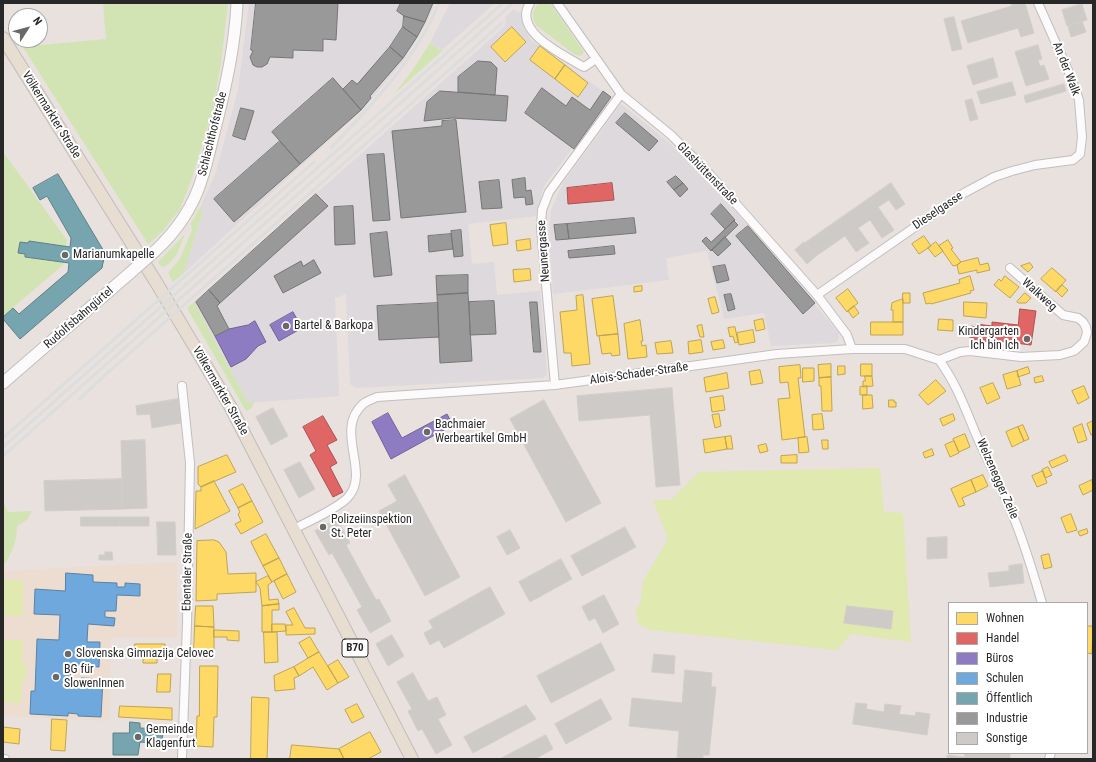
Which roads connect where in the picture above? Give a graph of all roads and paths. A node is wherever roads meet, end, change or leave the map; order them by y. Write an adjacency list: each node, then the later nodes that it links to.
1 (237, 3): 10 (street, Schlachthofstraße)
2 (530, 3): 7 (street)
3 (557, 3): 7 (street, Glashüttenstraße)
4 (1038, 3): 9 (street, An der Walk)
5 (3, 38): 6 (main road, Völkermarkter Straße / B70)
6 (7, 48): 18 (main road, Völkermarkter Straße / B70)
7 (596, 59): 8 (street, Glashüttenstraße)
8 (620, 94): 12 (street, Glashüttenstraße); 17 (street, Neunergasse)
9 (1073, 160): 12 (street, Dieselgasse)
10 (155, 251): 15 (street, Rudolfsbahngürtel, bridge)
11 (1010, 268): 14 (street, Walkweg)
12 (817, 295): 13 (street, Glashüttenstraße)
13 (852, 349): 14 (street, Alois-Schader-Straße); 17 (street, Alois-Schader-Straße)
14 (939, 360): 19 (street, Welzenegger Zeile)
15 (3, 383)
16 (182, 386): 20 (street, Ebentaler Straße)
17 (555, 386): 18 (street, Alois-Schader-Straße)
18 (294, 529): 21 (main road, Völkermarkter Straße / B70)
19 (1042, 602)
20 (182, 759)
21 (412, 759)

